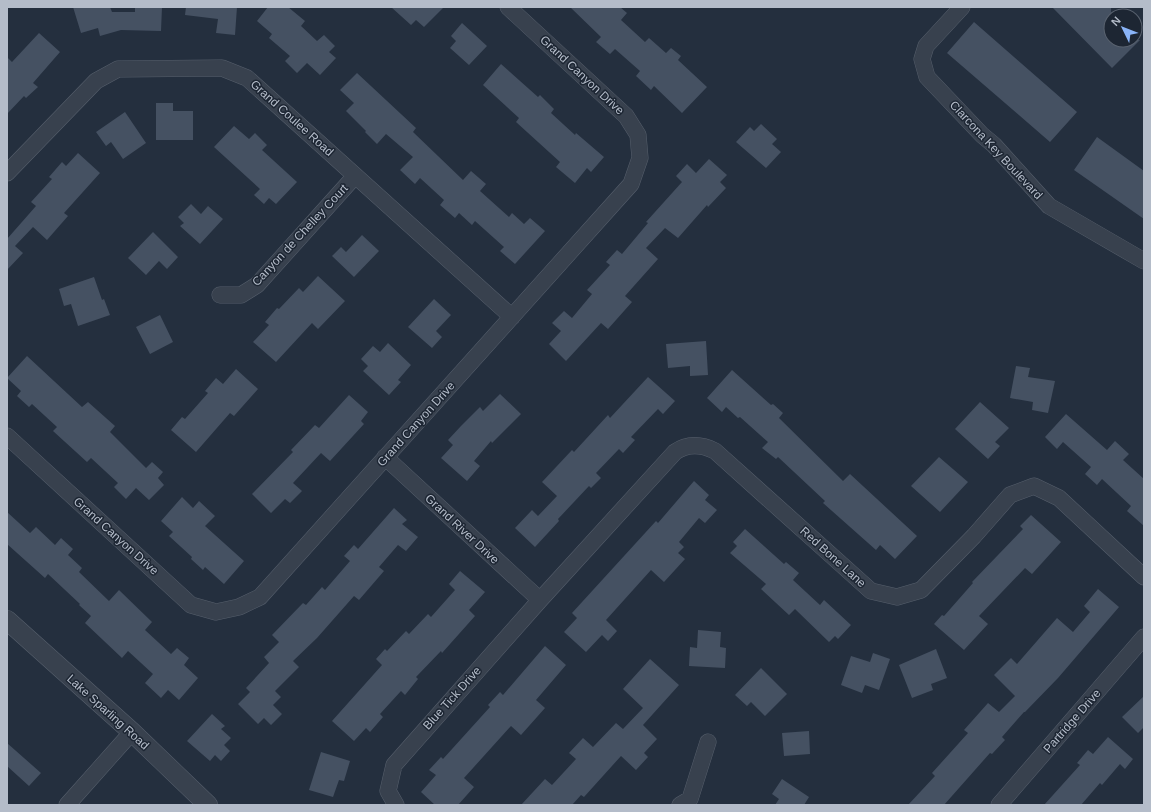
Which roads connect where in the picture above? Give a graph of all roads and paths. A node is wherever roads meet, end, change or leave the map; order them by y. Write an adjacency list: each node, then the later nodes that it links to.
1 (508, 7): 7 (street, Grand Canyon Drive)
2 (962, 7): 5 (street, Clarcona Key Boulevard)
3 (7, 173): 4 (street, Grand Coulee Road)
4 (355, 176): 6 (street, Canyon de Chelley Court); 7 (street, Grand Coulee Road)
5 (1144, 261)
6 (220, 295)
7 (512, 317): 9 (street, Grand Canyon Drive)
8 (7, 436): 9 (street, Grand Canyon Drive)
9 (385, 457): 11 (street, Grand River Drive)
10 (1144, 577): 11 (street, Red Bone Lane)
11 (540, 600): 18 (street, Blue Tick Drive)
12 (7, 620): 14 (street, Lake Sparling Road)
13 (1144, 637): 20 (street, Partridge Drive)
14 (132, 732): 16 (street); 17 (street, Lake Sparling Road)
15 (708, 742): 19 (street)
16 (67, 805)
17 (208, 805)
18 (396, 805)
19 (680, 805)
20 (999, 805)

